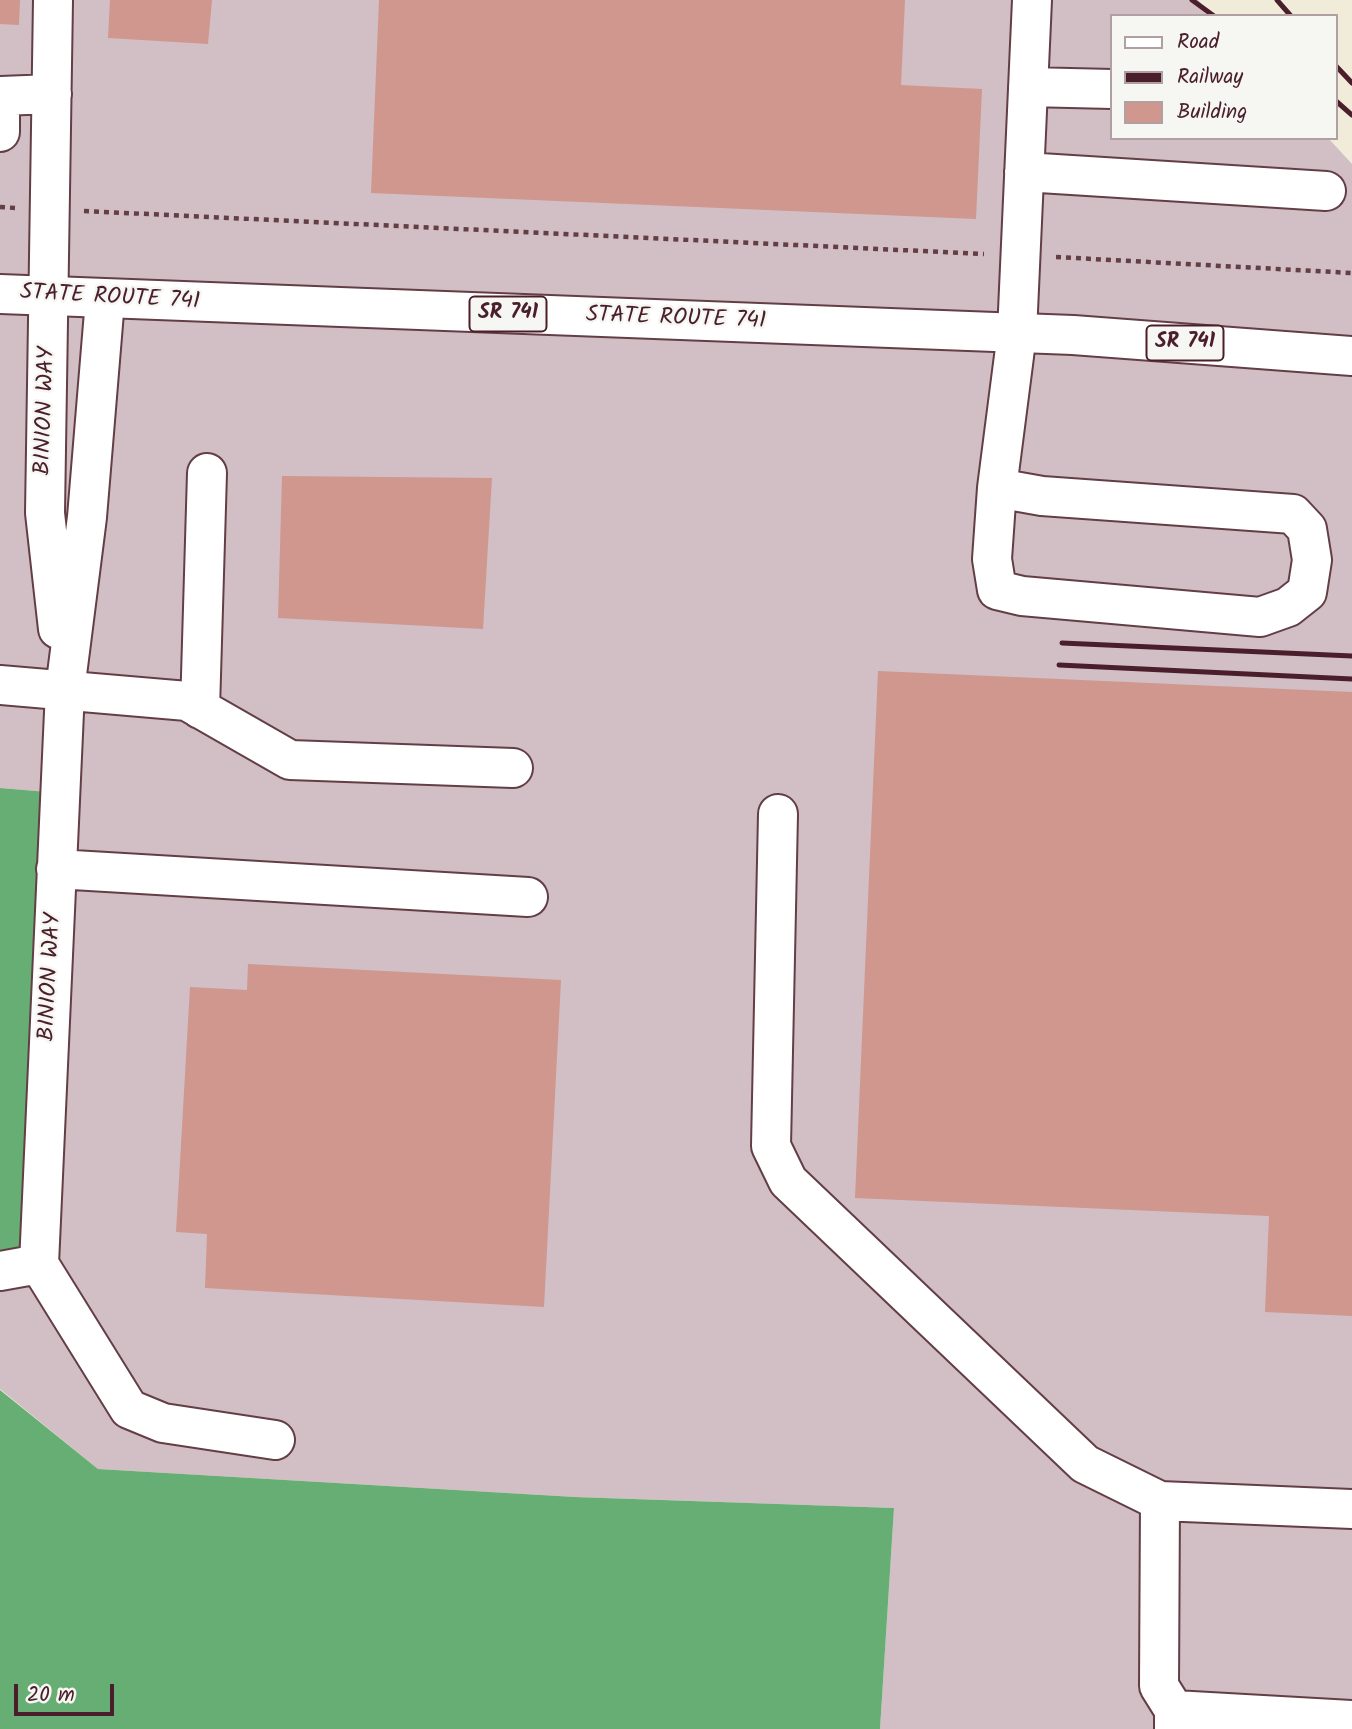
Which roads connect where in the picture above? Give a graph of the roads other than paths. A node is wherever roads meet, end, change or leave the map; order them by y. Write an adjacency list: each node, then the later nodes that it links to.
1 (53, 0): 5 (street, BINION WAY)
2 (1032, 0): 3 (street)
3 (1028, 87): 4 (street); 8 (street)
4 (1110, 89)
5 (52, 94): 6 (street); 11 (street, BINION WAY)
6 (0, 96): 7 (street)
7 (0, 132)
8 (1024, 172): 9 (street); 13 (street)
9 (1326, 191)
10 (0, 294): 11 (street, STATE ROUTE 741 / SR 741)
11 (50, 298): 12 (street, STATE ROUTE 741 / SR 741); 18 (street, BINION WAY)
12 (105, 300): 13 (street, STATE ROUTE 741 / SR 741); 18 (street, BINION WAY)
13 (1017, 333): 14 (street, STATE ROUTE 741 / SR 741); 16 (street)
14 (1352, 356)
15 (207, 472): 19 (street)
16 (997, 488): 16 (street)
17 (0, 685): 18 (street)
18 (65, 690): 19 (street); 22 (street, BINION WAY)
19 (200, 709): 20 (street)
20 (513, 768)
21 (778, 814): 27 (street)
22 (57, 869): 23 (street); 24 (street, BINION WAY)
23 (528, 897)
24 (39, 1264): 25 (street); 26 (street)
25 (0, 1271)
26 (275, 1440)
27 (1160, 1501): 28 (street); 29 (street)
28 (1352, 1509)
29 (1174, 1720): 30 (street)
30 (1352, 1720)

